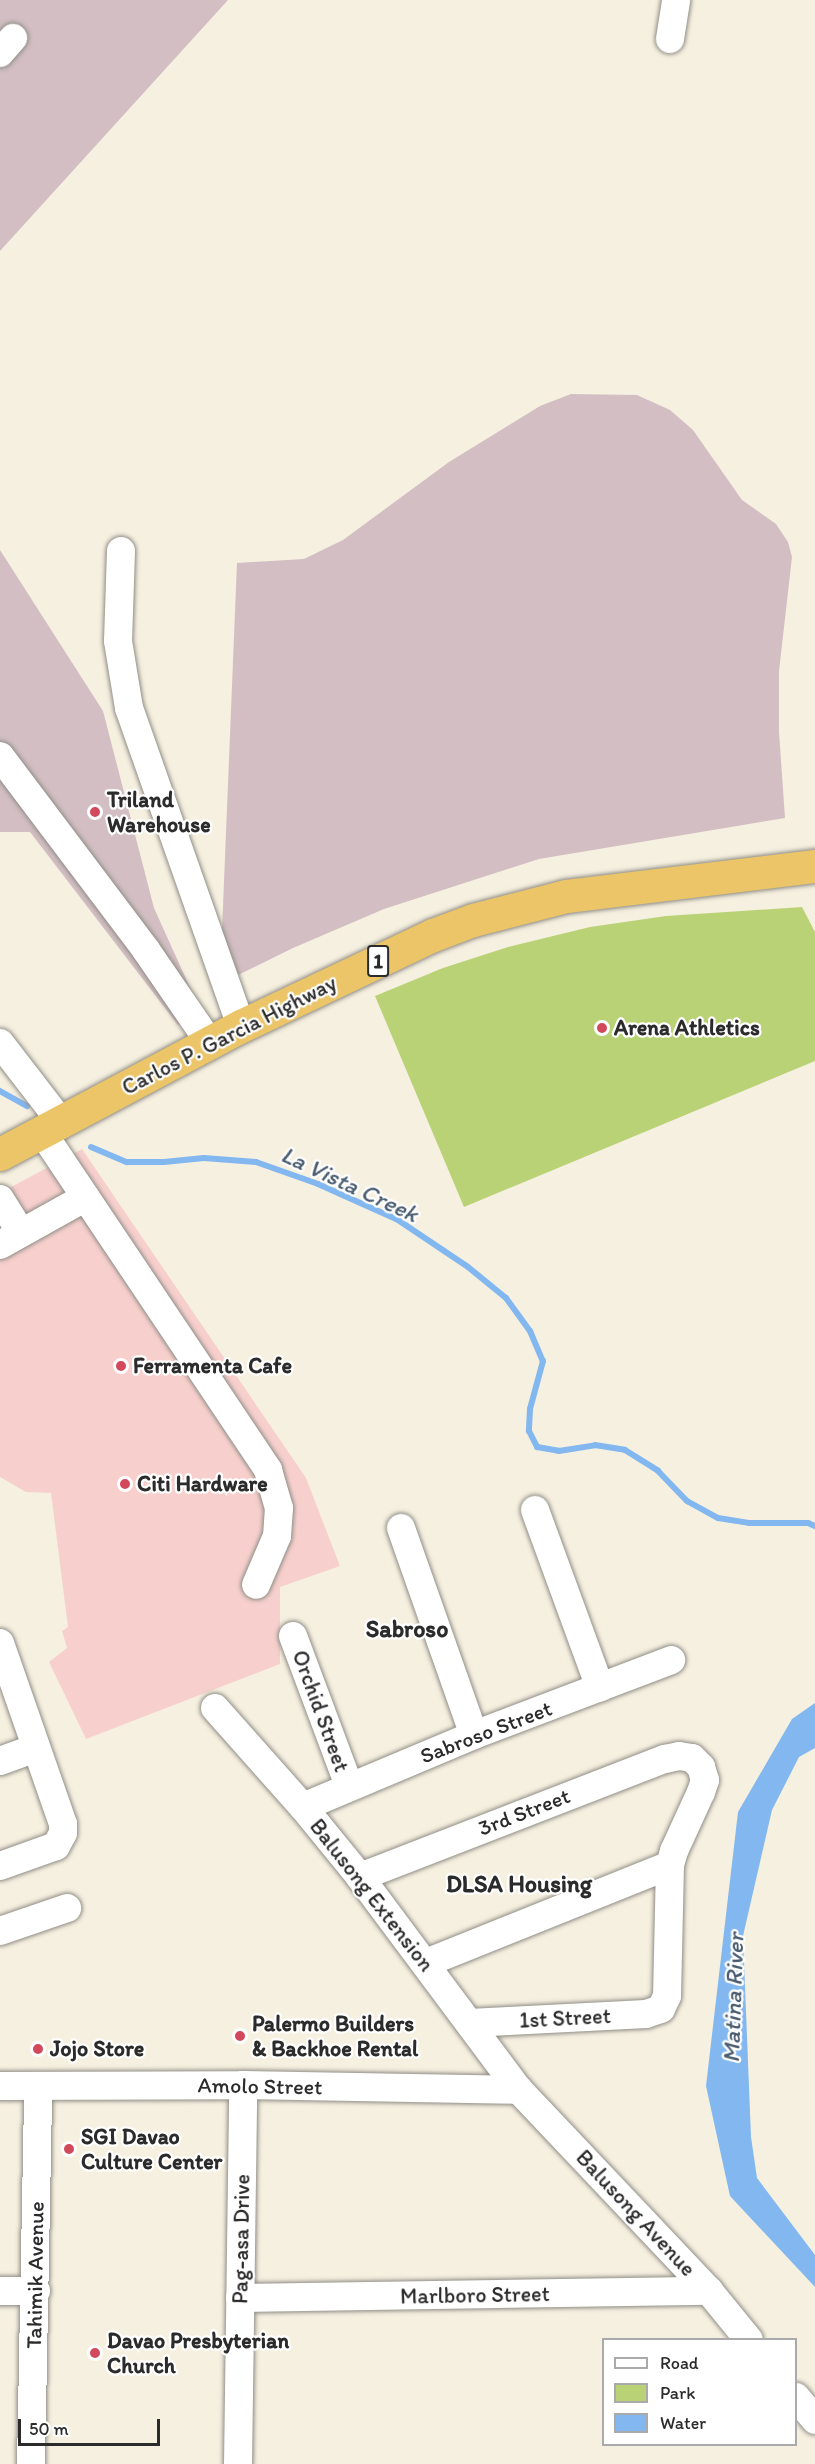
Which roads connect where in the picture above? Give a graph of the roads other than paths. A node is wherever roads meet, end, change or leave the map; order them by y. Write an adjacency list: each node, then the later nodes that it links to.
1 (676, 0): 2 (street)
2 (670, 39)
3 (121, 550): 6 (street)
4 (0, 756): 8 (street)
5 (802, 867): 6 (highway, Carlos P. Garcia Highway / 1)
6 (241, 1026): 8 (highway, Carlos P. Garcia Highway / 1)
7 (0, 1043): 9 (street)
8 (210, 1043): 9 (highway, Carlos P. Garcia Highway / 1)
9 (52, 1127): 10 (highway, Carlos P. Garcia Highway / 1); 11 (street)
10 (0, 1154)
11 (86, 1197): 13 (street); 16 (street)
12 (0, 1198): 13 (street)
13 (11, 1239)
14 (535, 1510): 20 (street)
15 (400, 1528): 22 (street)
16 (256, 1585)
17 (293, 1636): 25 (street, Orchid Street)
18 (1, 1652): 23 (street)
19 (671, 1660): 20 (street, Sabroso Street)
20 (600, 1688): 22 (street, Sabroso Street)
21 (215, 1708): 26 (street, Balusong Extension)
22 (474, 1735): 25 (street, Sabroso Street)
23 (36, 1748): 24 (street); 28 (street)
24 (0, 1761)
25 (349, 1786): 26 (street, Sabroso Street)
26 (303, 1807): 29 (street, Balusong Extension)
27 (670, 1865): 29 (street, 3rd Street); 32 (street); 33 (street, 1st Street)
28 (0, 1866)
29 (360, 1877): 32 (street, Balusong Extension)
30 (67, 1908): 31 (street)
31 (0, 1931)
32 (426, 1963): 33 (street, Balusong Extension)
33 (469, 2023): 37 (street, Balusong Extension)
34 (243, 2085): 36 (street, Amolo Street); 37 (street, Amolo Street); 41 (street, Pag-asa Drive)
35 (0, 2086): 36 (street, Amolo Street)
36 (38, 2086): 39 (street, Tahimik Avenue)
37 (519, 2090): 40 (street, Balusong Avenue)
38 (0, 2291): 39 (street)
39 (36, 2291): 45 (street, Tahimik Avenue)
40 (709, 2291): 41 (street, Marlboro Street); 42 (street, Balusong Avenue)
41 (240, 2298): 46 (street, Pag-asa Drive)
42 (747, 2338)
43 (797, 2399): 44 (street)
44 (815, 2420)
45 (31, 2464)
46 (238, 2464)

